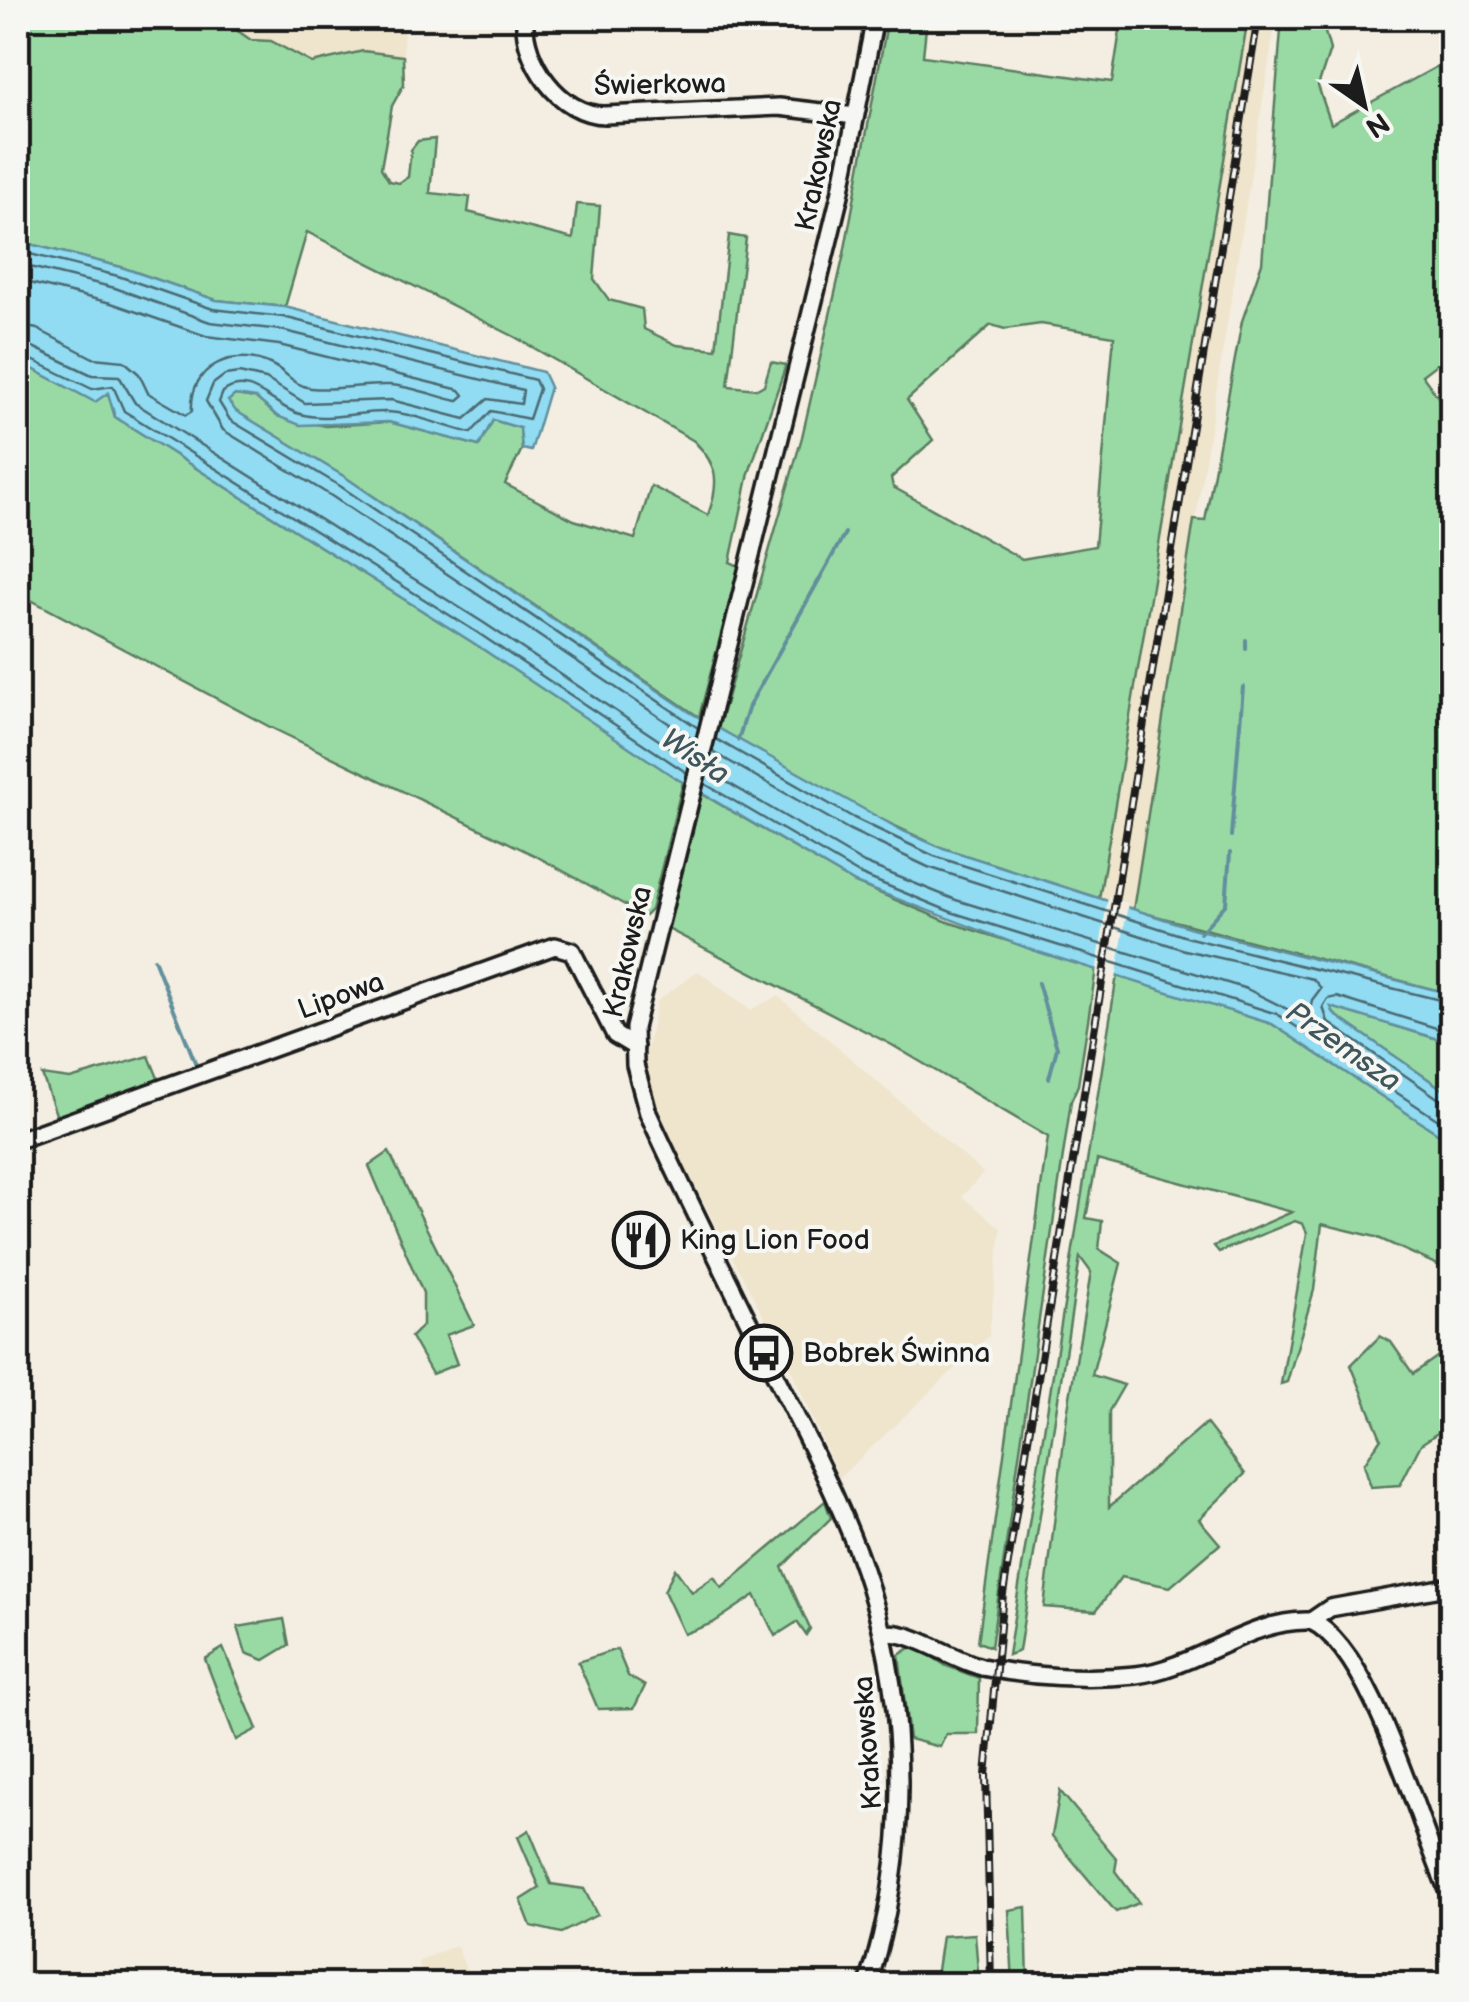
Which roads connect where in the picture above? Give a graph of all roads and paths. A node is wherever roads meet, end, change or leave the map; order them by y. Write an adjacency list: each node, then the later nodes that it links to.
1 (524, 18): 3 (street, Świerkowa)
2 (875, 18): 3 (street, Krakowska)
3 (855, 116): 4 (street, Krakowska)
4 (634, 1047): 5 (street, Lipowa); 8 (street, Krakowska)
5 (18, 1140)
6 (1452, 1586): 7 (street)
7 (1311, 1621): 8 (street); 9 (street)
8 (882, 1634): 10 (street, Krakowska)
9 (1450, 1892)
10 (868, 1984)

